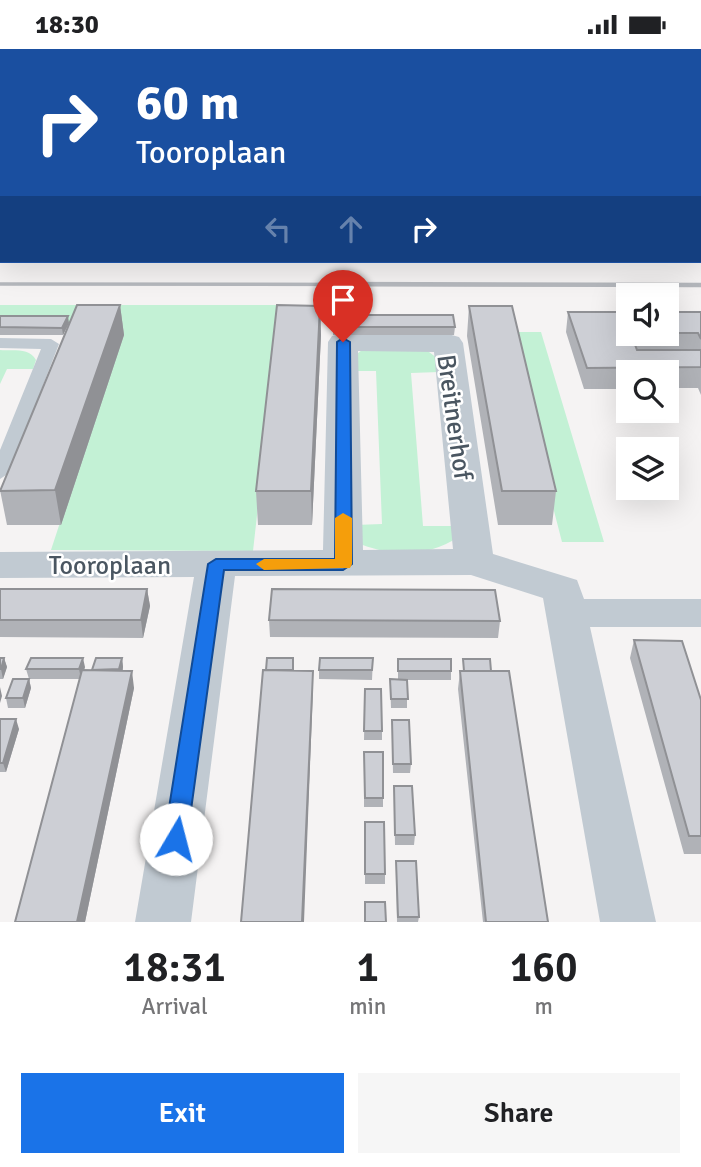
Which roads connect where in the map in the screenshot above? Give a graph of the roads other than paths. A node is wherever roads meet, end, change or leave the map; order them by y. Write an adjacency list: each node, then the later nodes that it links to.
1 (0, 343): 2 (lane)
2 (0, 473)
3 (474, 562): 5 (street, Tooroplaan); 5 (street, Breitnerhof); 7 (street, Tooroplaan)
4 (216, 564): 5 (street, Tooroplaan); 6 (street, Tooroplaan); 9 (street)
5 (343, 564)
6 (0, 565)
7 (566, 613): 8 (street); 10 (street)
8 (701, 613)
9 (163, 922)
10 (628, 922)

